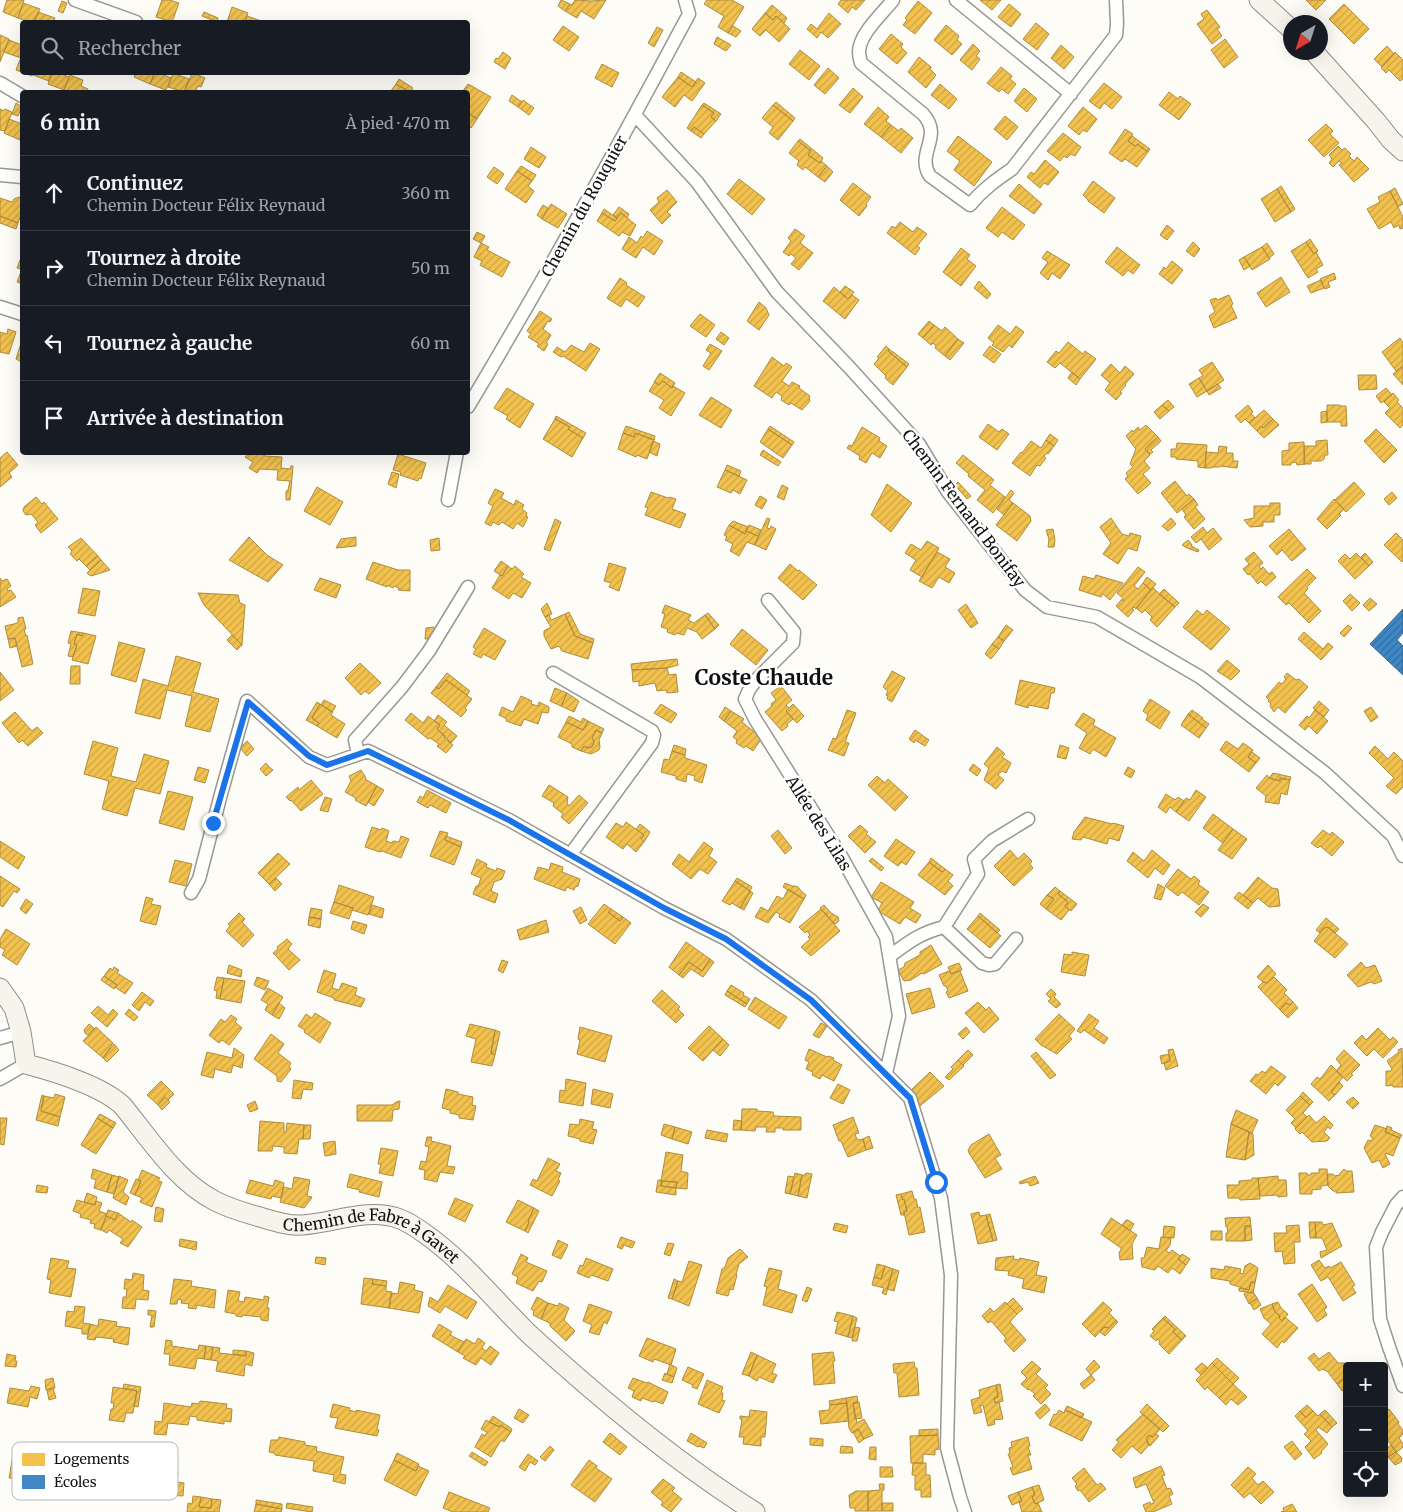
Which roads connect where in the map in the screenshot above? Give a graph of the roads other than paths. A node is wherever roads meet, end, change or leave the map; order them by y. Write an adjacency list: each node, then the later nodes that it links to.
1 (75, 0): 7 (street)
2 (685, 0): 14 (street, Chemin du Rouquier)
3 (894, 0): 12 (street)
4 (956, 0): 12 (street)
5 (1116, 0): 12 (street)
6 (1259, 0): 9 (street)
7 (104, 5): 8 (street)
8 (132, 20)
9 (1283, 22)
10 (1321, 60): 15 (street)
11 (0, 83): 13 (street)
12 (1071, 94)
13 (20, 95)
14 (635, 115): 20 (street, Chemin du Rouquier); 29 (street, Chemin Fernand Bonifay)
15 (1403, 151)
16 (0, 175): 17 (street)
17 (20, 177)
18 (0, 307): 19 (street)
19 (20, 313)
20 (470, 404)
21 (456, 455): 22 (street)
22 (448, 500)
23 (468, 587): 26 (street)
24 (768, 600): 33 (street, Allée des Lilas)
25 (553, 673): 28 (street)
26 (358, 754): 28 (street); 30 (street)
27 (1028, 819): 31 (street)
28 (570, 855): 38 (street)
29 (1403, 856)
30 (191, 893)
31 (944, 927): 32 (street); 33 (street)
32 (1016, 939)
33 (890, 956): 38 (street, Allée des Lilas)
34 (0, 988): 35 (street)
35 (21, 1032): 36 (street); 37 (street)
36 (0, 1038)
37 (26, 1064): 39 (street); 42 (street, Chemin de Fabre à Gavet)
38 (886, 1073): 43 (street)
39 (0, 1079)
40 (1403, 1197): 41 (street)
41 (1403, 1386)
42 (755, 1512)
43 (966, 1512)

